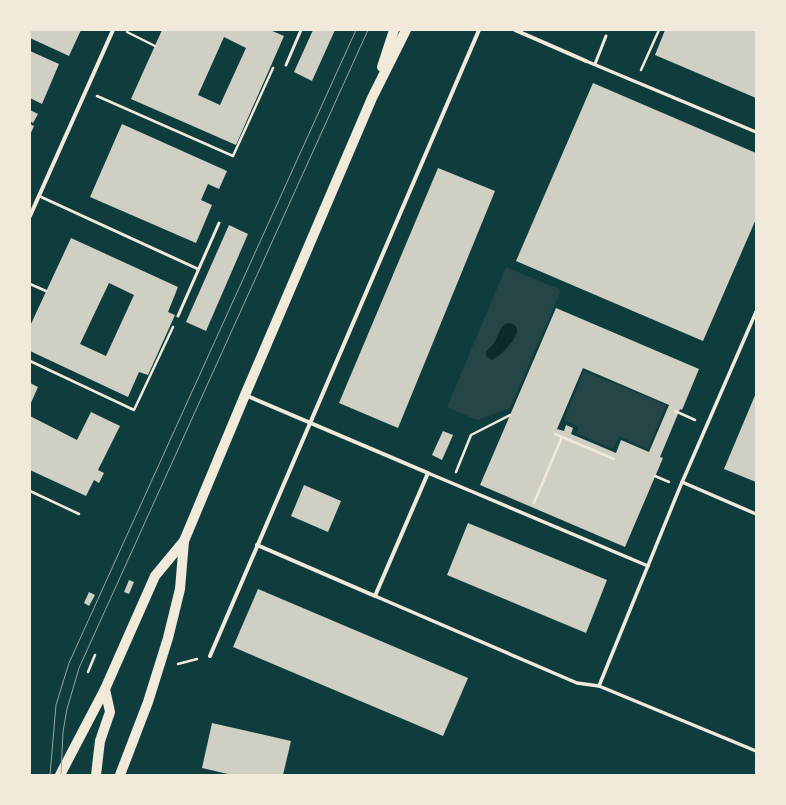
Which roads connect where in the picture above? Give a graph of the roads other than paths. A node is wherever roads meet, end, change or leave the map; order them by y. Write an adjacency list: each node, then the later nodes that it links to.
1 (113, 30): 13 (street)
2 (301, 30): 10 (lane)
3 (394, 30): 11 (main road)
4 (406, 30): 11 (main road)
5 (478, 30): 20 (street)
6 (515, 30): 8 (street)
7 (606, 36): 9 (lane)
8 (586, 61): 9 (street)
9 (595, 64): 12 (street)
10 (286, 65)
11 (372, 98): 19 (main road)
12 (756, 132)
13 (39, 196): 14 (street); 16 (lane)
14 (30, 216)
15 (219, 223): 16 (lane)
16 (198, 269): 18 (lane)
17 (756, 312): 22 (street)
18 (178, 316)
19 (245, 395): 20 (street); 24 (main road)
20 (309, 422): 21 (street); 25 (street)
21 (428, 473): 26 (street); 27 (street)
22 (682, 482): 23 (street); 26 (street)
23 (756, 514)
24 (184, 541): 30 (main road); 34 (main road)
25 (257, 545): 27 (street); 28 (street)
26 (648, 566): 29 (street)
27 (375, 596): 29 (street)
28 (210, 656)
29 (599, 686): 31 (street)
30 (106, 688): 32 (main road); 33 (main road)
31 (756, 751)
32 (60, 775)
33 (96, 775)
34 (120, 775)

